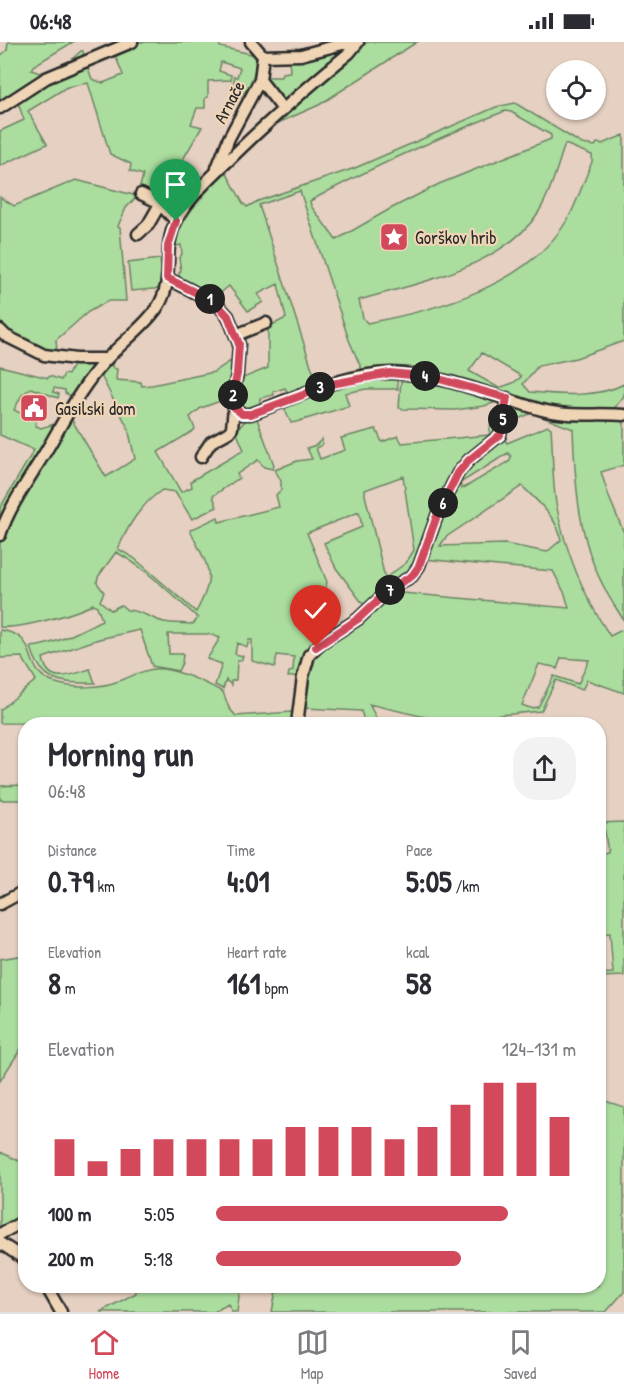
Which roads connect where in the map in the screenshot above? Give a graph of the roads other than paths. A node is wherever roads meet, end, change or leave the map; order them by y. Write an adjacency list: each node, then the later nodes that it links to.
1 (132, 42): 7 (street)
2 (251, 42): 5 (street)
3 (350, 42): 5 (street)
4 (358, 42): 8 (street)
5 (263, 56): 6 (street)
6 (260, 80): 8 (street, Arnače); 9 (street, Arnače)
7 (0, 108)
8 (282, 108): 9 (street)
9 (214, 174): 12 (street)
10 (141, 194): 11 (street)
11 (160, 204): 12 (street); 13 (street)
12 (176, 221): 14 (street)
13 (138, 234)
14 (167, 278): 17 (street); 18 (street)
15 (266, 322): 17 (street)
16 (2, 334): 18 (street)
17 (236, 335): 20 (street)
18 (106, 359): 25 (street)
19 (507, 398): 21 (street); 22 (street); 26 (street)
20 (234, 407): 21 (street); 23 (street)
21 (251, 414): 23 (street)
22 (624, 415)
23 (232, 428): 24 (street)
24 (201, 457)
25 (0, 535)
26 (298, 717)
27 (18, 894): 28 (street)
28 (0, 904)
29 (18, 1224): 30 (street)
30 (0, 1234)
31 (0, 1243): 32 (street)
32 (18, 1255)
33 (50, 1293): 34 (street)
34 (61, 1312)

